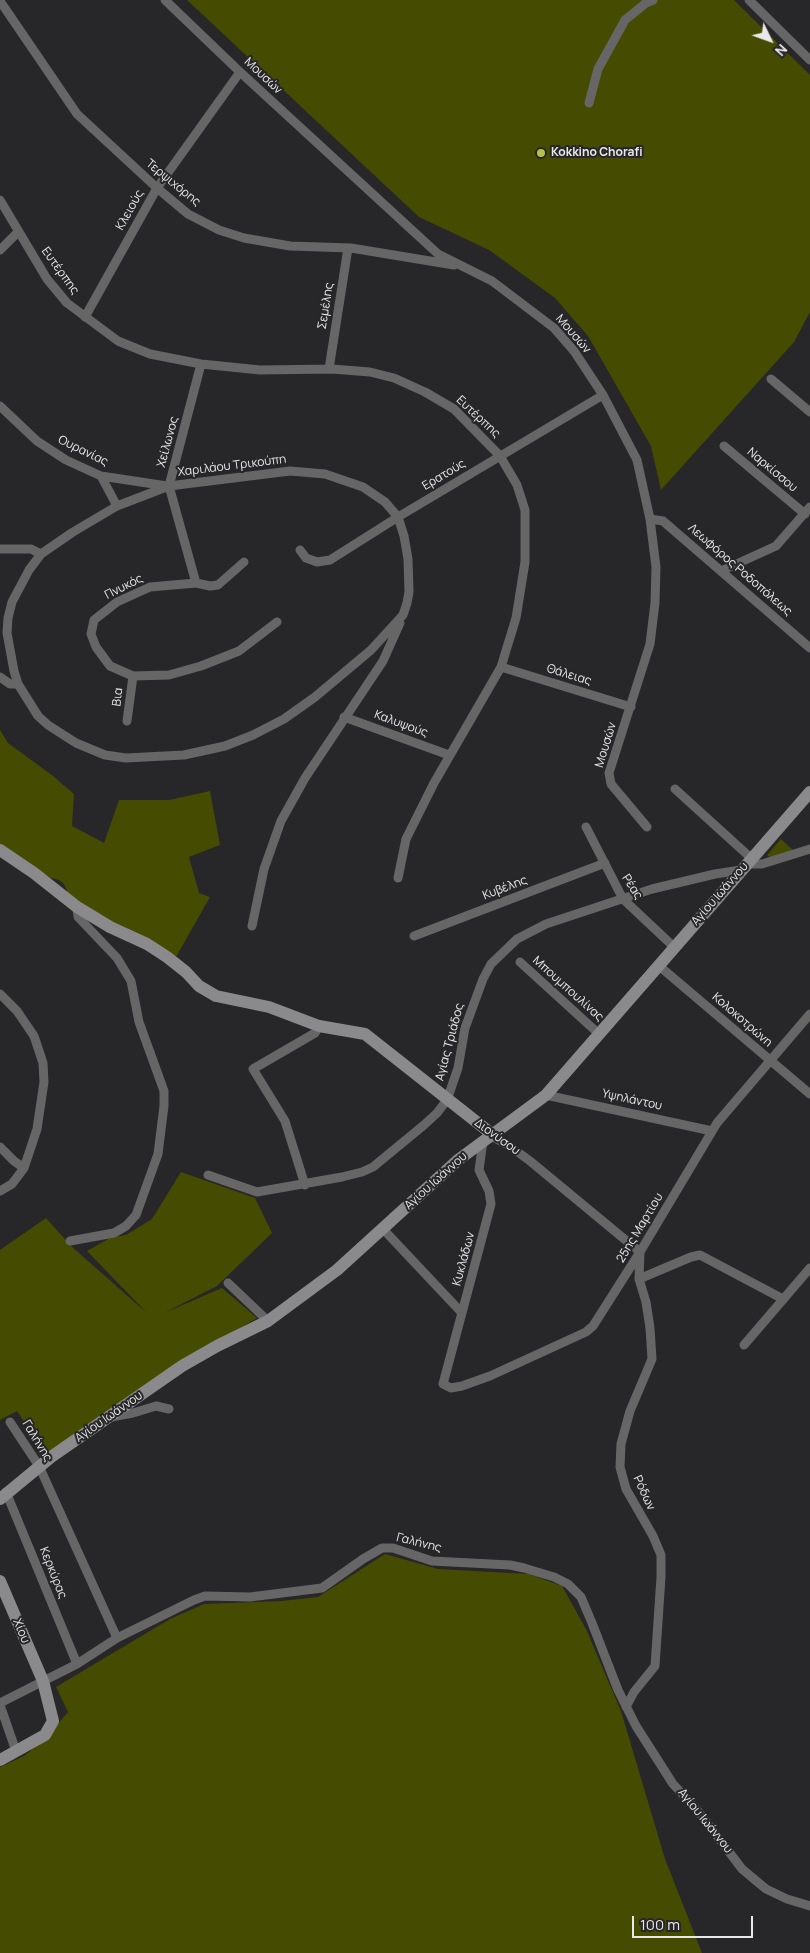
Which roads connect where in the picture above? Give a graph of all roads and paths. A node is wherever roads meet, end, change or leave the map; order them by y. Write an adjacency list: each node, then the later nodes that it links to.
1 (165, 0): 6 (street, Μουσών)
2 (652, 0): 7 (street)
3 (749, 0): 5 (street)
4 (0, 1): 8 (street, Τερψιχόρης)
5 (810, 60)
6 (240, 72): 8 (street, Κλειούς); 13 (street, Μουσών)
7 (589, 103)
8 (156, 188): 11 (street, Τερψιχόρης); 15 (street, Κλειούς)
9 (0, 200): 10 (street, Ευτέρπης)
10 (18, 232): 12 (street); 15 (street, Ευτέρπης)
11 (348, 248): 13 (street, Τερψιχόρης); 17 (street, Σεμέλης)
12 (0, 250)
13 (436, 258): 14 (street, Τερψιχόρης)
14 (464, 267): 19 (street, Μουσών)
15 (85, 317): 16 (street, Ευτέρπης)
16 (201, 364): 17 (street, Ευτέρπης); 25 (street, Χείλωνος)
17 (329, 369): 23 (street, Ευτέρπης)
18 (771, 379): 21 (street)
19 (603, 395): 23 (street, Ερατούς); 29 (street, Μουσών)
20 (0, 406): 24 (street, Ουρανίας)
21 (810, 412)
22 (724, 446): 27 (street, Ναρκίσσου)
23 (500, 456): 28 (street, Ερατούς); 39 (street, Ευτέρπης)
24 (101, 476): 25 (street, Ουρανίας); 26 (street)
25 (170, 486): 26 (street, Χαριλάου Τρικούπη); 28 (street, Χαριλάου Τρικούπη); 35 (street, Χείλωνος)
26 (117, 506): 32 (street, Χαριλάου Τρικούπη)
27 (807, 511): 34 (street)
28 (398, 517): 31 (street, Ερατούς); 36 (street, Χαριλάου Τρικούπη)
29 (650, 519): 34 (street, Λεωφόρος Ροδοπόλεως); 43 (street, Μουσών)
30 (0, 549): 32 (street)
31 (300, 550)
32 (41, 554): 42 (street, Χαριλάου Τρικούπη)
33 (244, 562): 35 (street, Πνυκός)
34 (721, 571): 38 (street, Λεωφόρος Ροδοπόλεως)
35 (196, 583): 40 (street, Πνυκός)
36 (403, 615): 42 (street, Χαριλάου Τρικούπη); 44 (street)
37 (277, 622): 40 (street, Πνυκός)
38 (810, 648)
39 (501, 667): 43 (street, Θάλειας); 46 (street, Ευτέρπης)
40 (133, 676): 45 (street, Βια)
41 (0, 678): 42 (street)
42 (18, 684)
43 (631, 707): 49 (street, Μουσών)
44 (344, 717): 46 (street, Καλυψούς); 58 (street)
45 (127, 721)
46 (449, 755): 55 (street, Ευτέρπης)
47 (675, 789): 54 (street)
48 (810, 792): 54 (street, Αγίου Ιωάννου)
49 (647, 827)
50 (586, 828): 53 (street, Ρέας)
51 (810, 849): 54 (street, Αγίας Τριάδος)
52 (0, 850): 57 (street, Διονύσου)
53 (605, 864): 56 (street, Ρέας); 59 (street, Κυβέλης)
54 (746, 864): 56 (street, Αγίας Τριάδος); 60 (street, Αγίου Ιωάννου)
55 (398, 878)
56 (623, 899): 60 (street, Ρέας); 70 (street, Αγίας Τριάδος)
57 (77, 907): 65 (street, Διονύσου); 79 (street)
58 (252, 926)
59 (414, 936)
60 (674, 947): 62 (street, Αγίου Ιωάννου)
61 (520, 962): 66 (street, Μπουμπουλίνας)
62 (658, 965): 66 (street, Αγίου Ιωάννου); 67 (street, Κολοκοτρώνη)
63 (0, 994): 74 (street)
64 (810, 1014): 67 (street, 25ης Μαρτίου)
65 (319, 1026): 70 (street, Διονύσου); 76 (street)
66 (599, 1034): 69 (street, Αγίου Ιωάννου)
67 (770, 1060): 68 (street, Κολοκοτρώνη); 71 (street, 25ης Μαρτίου)
68 (810, 1094)
69 (546, 1095): 71 (street, Υψηλάντου); 72 (street, Αγίου Ιωάννου)
70 (447, 1100): 72 (street, Διονύσου); 76 (street, Αγίας Τριάδος)
71 (712, 1130): 80 (street, 25ης Μαρτίου)
72 (486, 1138): 78 (street, Αγίου Ιωάννου); 80 (street, Διονύσου); 85 (street, Κυκλάδων)
73 (0, 1147): 74 (street)
74 (24, 1168): 77 (street)
75 (208, 1175): 76 (street, Αγίας Τριάδος)
76 (305, 1185)
77 (0, 1192)
78 (383, 1229): 85 (street); 86 (street, Αγίου Ιωάννου)
79 (70, 1241)
80 (640, 1252): 82 (street, Ρόδων); 88 (street, 25ης Μαρτίου)
81 (810, 1268): 84 (street)
82 (639, 1279): 84 (street); 99 (street, Ρόδων)
83 (228, 1283): 86 (street)
84 (783, 1299): 87 (street)
85 (462, 1313): 88 (street, Κυκλάδων)
86 (268, 1321): 90 (street, Αγίου Ιωάννου)
87 (744, 1345)
88 (443, 1384)
89 (169, 1409): 90 (street)
90 (111, 1417): 92 (street, Αγίου Ιωάννου)
91 (10, 1422): 92 (street, Γαλήνης)
92 (39, 1466): 93 (street, Αγίου Ιωάννου); 95 (street, Γαλήνης)
93 (3, 1495): 96 (street, Κερκύρας)
94 (0, 1581): 97 (street, Χίου)
95 (117, 1638): 96 (street, Γαλήνης); 99 (street, Γαλήνης)
96 (77, 1664): 97 (street, Γαλήνης)
97 (43, 1681): 98 (street, Γαλήνης); 100 (street, Χίου)
98 (0, 1704): 100 (street)
99 (626, 1707): 102 (street, Αγίου Ιωάννου)
100 (16, 1751): 101 (street, Χίου)
101 (0, 1760)
102 (810, 1906)

